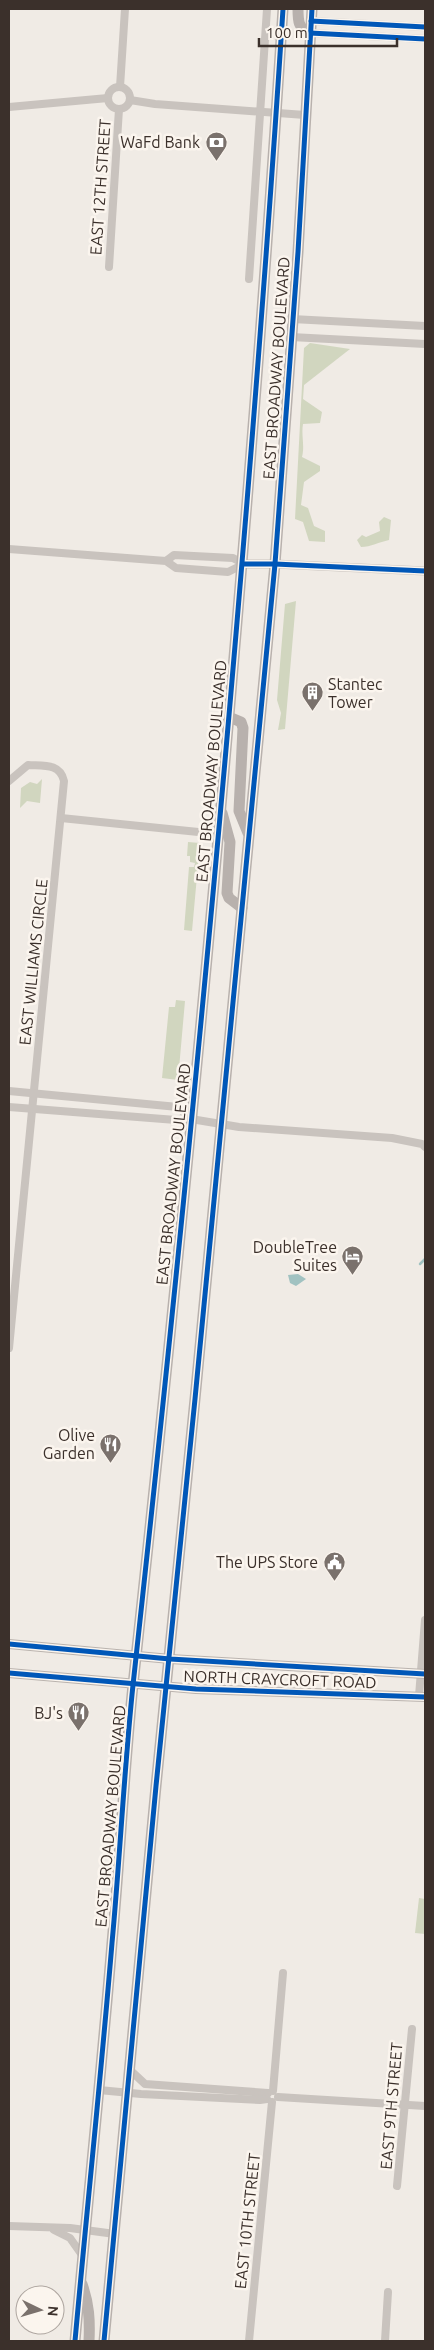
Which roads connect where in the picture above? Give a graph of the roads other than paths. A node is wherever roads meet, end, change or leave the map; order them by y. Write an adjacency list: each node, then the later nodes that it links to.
1 (125, 9): 11 (street)
2 (267, 9): 16 (street, EAST BROADWAY BOULEVARD)
3 (283, 9): 17 (main road, EAST BROADWAY BOULEVARD)
4 (298, 9): 7 (main road)
5 (312, 9): 7 (main road, EAST BROADWAY BOULEVARD)
6 (404, 26): 7 (street); 8 (street); 9 (street)
7 (310, 27): 9 (street); 18 (main road, EAST BROADWAY BOULEVARD)
8 (425, 27)
9 (403, 38): 10 (street)
10 (425, 39)
11 (120, 87): 12 (street); 13 (street)
12 (108, 98): 14 (street); 15 (street)
13 (130, 100): 15 (street); 16 (street)
14 (9, 107)
15 (119, 109): 19 (street, EAST 12TH STREET)
16 (261, 112): 17 (street); 20 (street, EAST BROADWAY BOULEVARD)
17 (276, 113): 18 (street); 27 (main road, EAST BROADWAY BOULEVARD)
18 (305, 115): 21 (main road, EAST BROADWAY BOULEVARD)
19 (109, 268)
20 (249, 279)
21 (292, 319): 22 (street); 23 (main road, EAST BROADWAY BOULEVARD)
22 (425, 326)
23 (291, 337): 24 (street); 28 (main road, EAST BROADWAY BOULEVARD)
24 (425, 344)
25 (9, 549): 26 (street)
26 (166, 561): 27 (street); 27 (street)
27 (244, 564): 28 (street); 30 (main road, EAST BROADWAY BOULEVARD)
28 (275, 564): 29 (street); 35 (main road, EAST BROADWAY BOULEVARD)
29 (425, 572)
30 (229, 717): 32 (main road, EAST BROADWAY BOULEVARD); 35 (main road)
31 (9, 781): 33 (street, EAST WILLIAMS CIRCLE)
32 (220, 807): 34 (main road, EAST BROADWAY BOULEVARD); 36 (main road)
33 (61, 818): 34 (street); 38 (street, EAST WILLIAMS CIRCLE)
34 (218, 834): 41 (main road, EAST BROADWAY BOULEVARD)
35 (249, 835): 36 (main road, EAST BROADWAY BOULEVARD)
36 (242, 908): 42 (main road, EAST BROADWAY BOULEVARD)
37 (9, 1091): 38 (street)
38 (33, 1093): 40 (street, EAST WILLIAMS CIRCLE); 41 (street)
39 (9, 1107): 40 (street)
40 (32, 1109): 41 (street); 44 (street, EAST WILLIAMS CIRCLE)
41 (191, 1119): 42 (street); 47 (main road, EAST BROADWAY BOULEVARD)
42 (222, 1124): 43 (street); 48 (main road, EAST BROADWAY BOULEVARD)
43 (425, 1148)
44 (9, 1348)
45 (425, 1620): 50 (street)
46 (9, 1644): 47 (main road, NORTH CRAYCROFT ROAD)
47 (137, 1656): 48 (main road, NORTH CRAYCROFT ROAD); 51 (main road, EAST BROADWAY BOULEVARD)
48 (170, 1659): 50 (main road, NORTH CRAYCROFT ROAD); 52 (main road, EAST BROADWAY BOULEVARD)
49 (9, 1672): 51 (main road, NORTH CRAYCROFT ROAD)
50 (423, 1674): 53 (street)
51 (133, 1684): 52 (main road, NORTH CRAYCROFT ROAD); 58 (main road, EAST BROADWAY BOULEVARD)
52 (166, 1686): 53 (main road, NORTH CRAYCROFT ROAD); 56 (main road, EAST BROADWAY BOULEVARD)
53 (422, 1697)
54 (283, 1973): 62 (street, EAST 10TH STREET)
55 (412, 2029): 63 (street, EAST 9TH STREET)
56 (130, 2070): 57 (street); 59 (main road, EAST BROADWAY BOULEVARD)
57 (171, 2086): 60 (street); 61 (street)
58 (99, 2090): 59 (street); 68 (main road, EAST BROADWAY BOULEVARD)
59 (128, 2093): 61 (street); 69 (main road, EAST BROADWAY BOULEVARD)
60 (221, 2094): 61 (street); 62 (street)
61 (171, 2096)
62 (271, 2096): 63 (street); 76 (street, EAST 10TH STREET)
63 (404, 2105): 64 (street); 65 (street, EAST 9TH STREET)
64 (425, 2106)
65 (397, 2186)
66 (9, 2226): 67 (street)
67 (45, 2228): 68 (street); 70 (street)
68 (85, 2230): 69 (street); 70 (main road, EAST BROADWAY BOULEVARD)
69 (115, 2234): 75 (main road, EAST BROADWAY BOULEVARD)
70 (83, 2257): 71 (main road, EAST BROADWAY BOULEVARD)
71 (81, 2280): 73 (main road, EAST BROADWAY BOULEVARD); 74 (main road)
72 (388, 2292): 77 (street)
73 (75, 2341)
74 (88, 2341)
75 (104, 2341)
76 (249, 2341)
77 (385, 2341)

